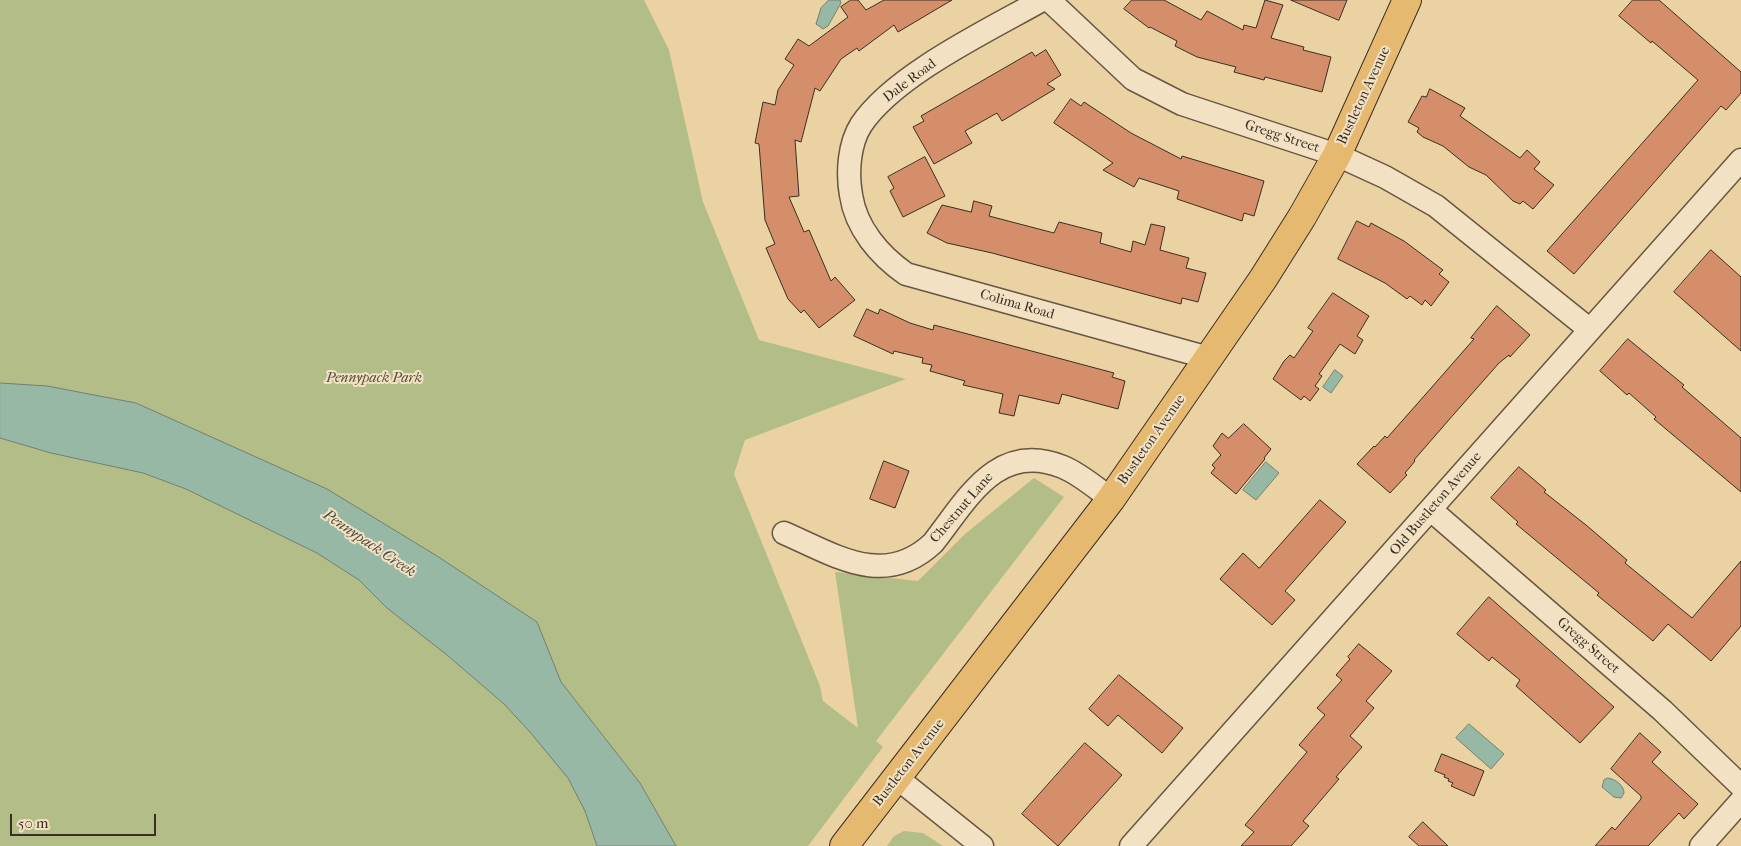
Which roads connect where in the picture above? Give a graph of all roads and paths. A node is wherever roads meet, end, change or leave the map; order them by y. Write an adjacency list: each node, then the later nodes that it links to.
1 (1042, 0): 6 (street, Dale Road)
2 (1049, 0): 4 (street, Gregg Street)
3 (1407, 0): 4 (main road, Bustleton Avenue)
4 (1337, 155): 7 (street, Gregg Street); 8 (main road, Bustleton Avenue)
5 (1741, 160): 7 (street, Old Bustleton Avenue)
6 (853, 211): 8 (street, Colima Road)
7 (1589, 329): 10 (street, Old Bustleton Avenue)
8 (1209, 358): 9 (main road, Bustleton Avenue)
9 (1111, 499): 11 (street, Chestnut Lane); 12 (main road, Bustleton Avenue)
10 (1431, 510): 13 (street, Gregg Street); 17 (street, Old Bustleton Avenue)
11 (784, 533)
12 (897, 778): 15 (main road, Bustleton Avenue); 16 (street)
13 (1741, 786)
14 (1741, 801): 18 (street)
15 (844, 846)
16 (982, 846)
17 (1131, 846)
18 (1701, 846)

